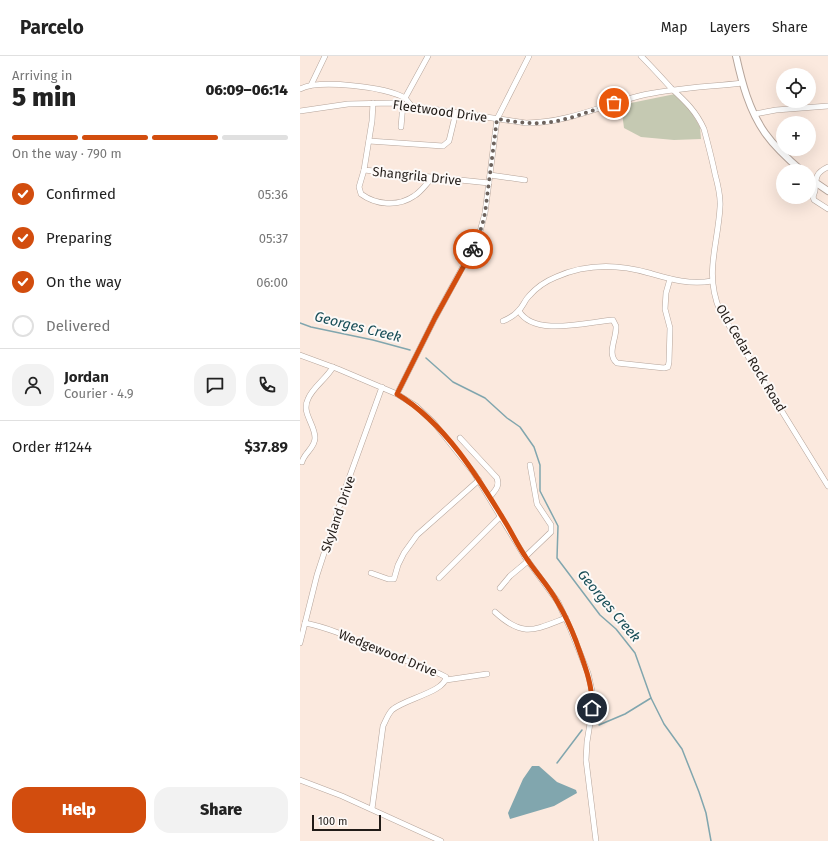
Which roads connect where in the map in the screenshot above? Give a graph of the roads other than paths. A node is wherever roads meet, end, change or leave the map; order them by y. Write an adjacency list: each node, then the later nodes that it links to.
1 (325, 56): 7 (street)
2 (428, 56): 10 (street)
3 (529, 56): 18 (street)
4 (641, 56): 9 (street, Old Cedar Rock Road)
5 (736, 56): 6 (main road)
6 (742, 83): 9 (street, Fleetwood Drive); 17 (main road)
7 (311, 85): 8 (street); 10 (street)
8 (300, 88)
9 (673, 89): 18 (street, Fleetwood Drive); 34 (street, Old Cedar Rock Road)
10 (406, 98): 13 (street)
11 (372, 103): 12 (street, Fleetwood Drive); 15 (street, Fleetwood Drive); 20 (street, Shangrila Drive)
12 (403, 104): 13 (street, Fleetwood Drive); 19 (street)
13 (411, 105): 16 (street, Fleetwood Drive)
14 (828, 106): 17 (street)
15 (300, 111)
16 (456, 112): 18 (street, Fleetwood Drive); 20 (street)
17 (755, 114): 21 (main road)
18 (497, 119): 24 (street)
19 (401, 127)
20 (368, 140): 23 (street, Shangrila Drive)
21 (794, 164)
22 (828, 167): 27 (street)
23 (364, 170): 25 (street, Shangrila Drive); 25 (street)
24 (490, 175): 26 (street); 28 (street)
25 (432, 178): 28 (street, Shangrila Drive)
26 (525, 180)
27 (816, 180)
28 (489, 183): 40 (street)
29 (816, 183): 30 (main road)
30 (828, 191)
31 (816, 201): 32 (street)
32 (828, 209)
33 (670, 279): 34 (street); 35 (street); 35 (street)
34 (712, 281): 44 (street, Old Cedar Rock Road)
35 (519, 311): 36 (street)
36 (503, 322)
37 (300, 355): 38 (street)
38 (334, 367): 39 (street); 42 (street)
39 (382, 387): 40 (street); 55 (street, Skyland Drive)
40 (397, 394): 45 (street)
41 (460, 438): 47 (street)
42 (302, 462)
43 (530, 465): 49 (street)
44 (826, 478): 46 (street, Old Cedar Rock Road)
45 (479, 480): 47 (street); 50 (street)
46 (828, 486)
47 (490, 497): 48 (street)
48 (501, 516): 49 (street); 51 (street)
49 (527, 559): 52 (street); 54 (street)
50 (371, 574)
51 (439, 578)
52 (500, 588)
53 (495, 612): 54 (street)
54 (566, 618): 62 (street)
55 (305, 622): 56 (street, Skyland Drive); 58 (street, Wedgewood Drive)
56 (300, 643)
57 (488, 674): 58 (street)
58 (446, 680): 60 (street, Wedgewood Drive)
59 (300, 780): 60 (street)
60 (372, 809): 61 (street)
61 (442, 841)
62 (596, 841)

